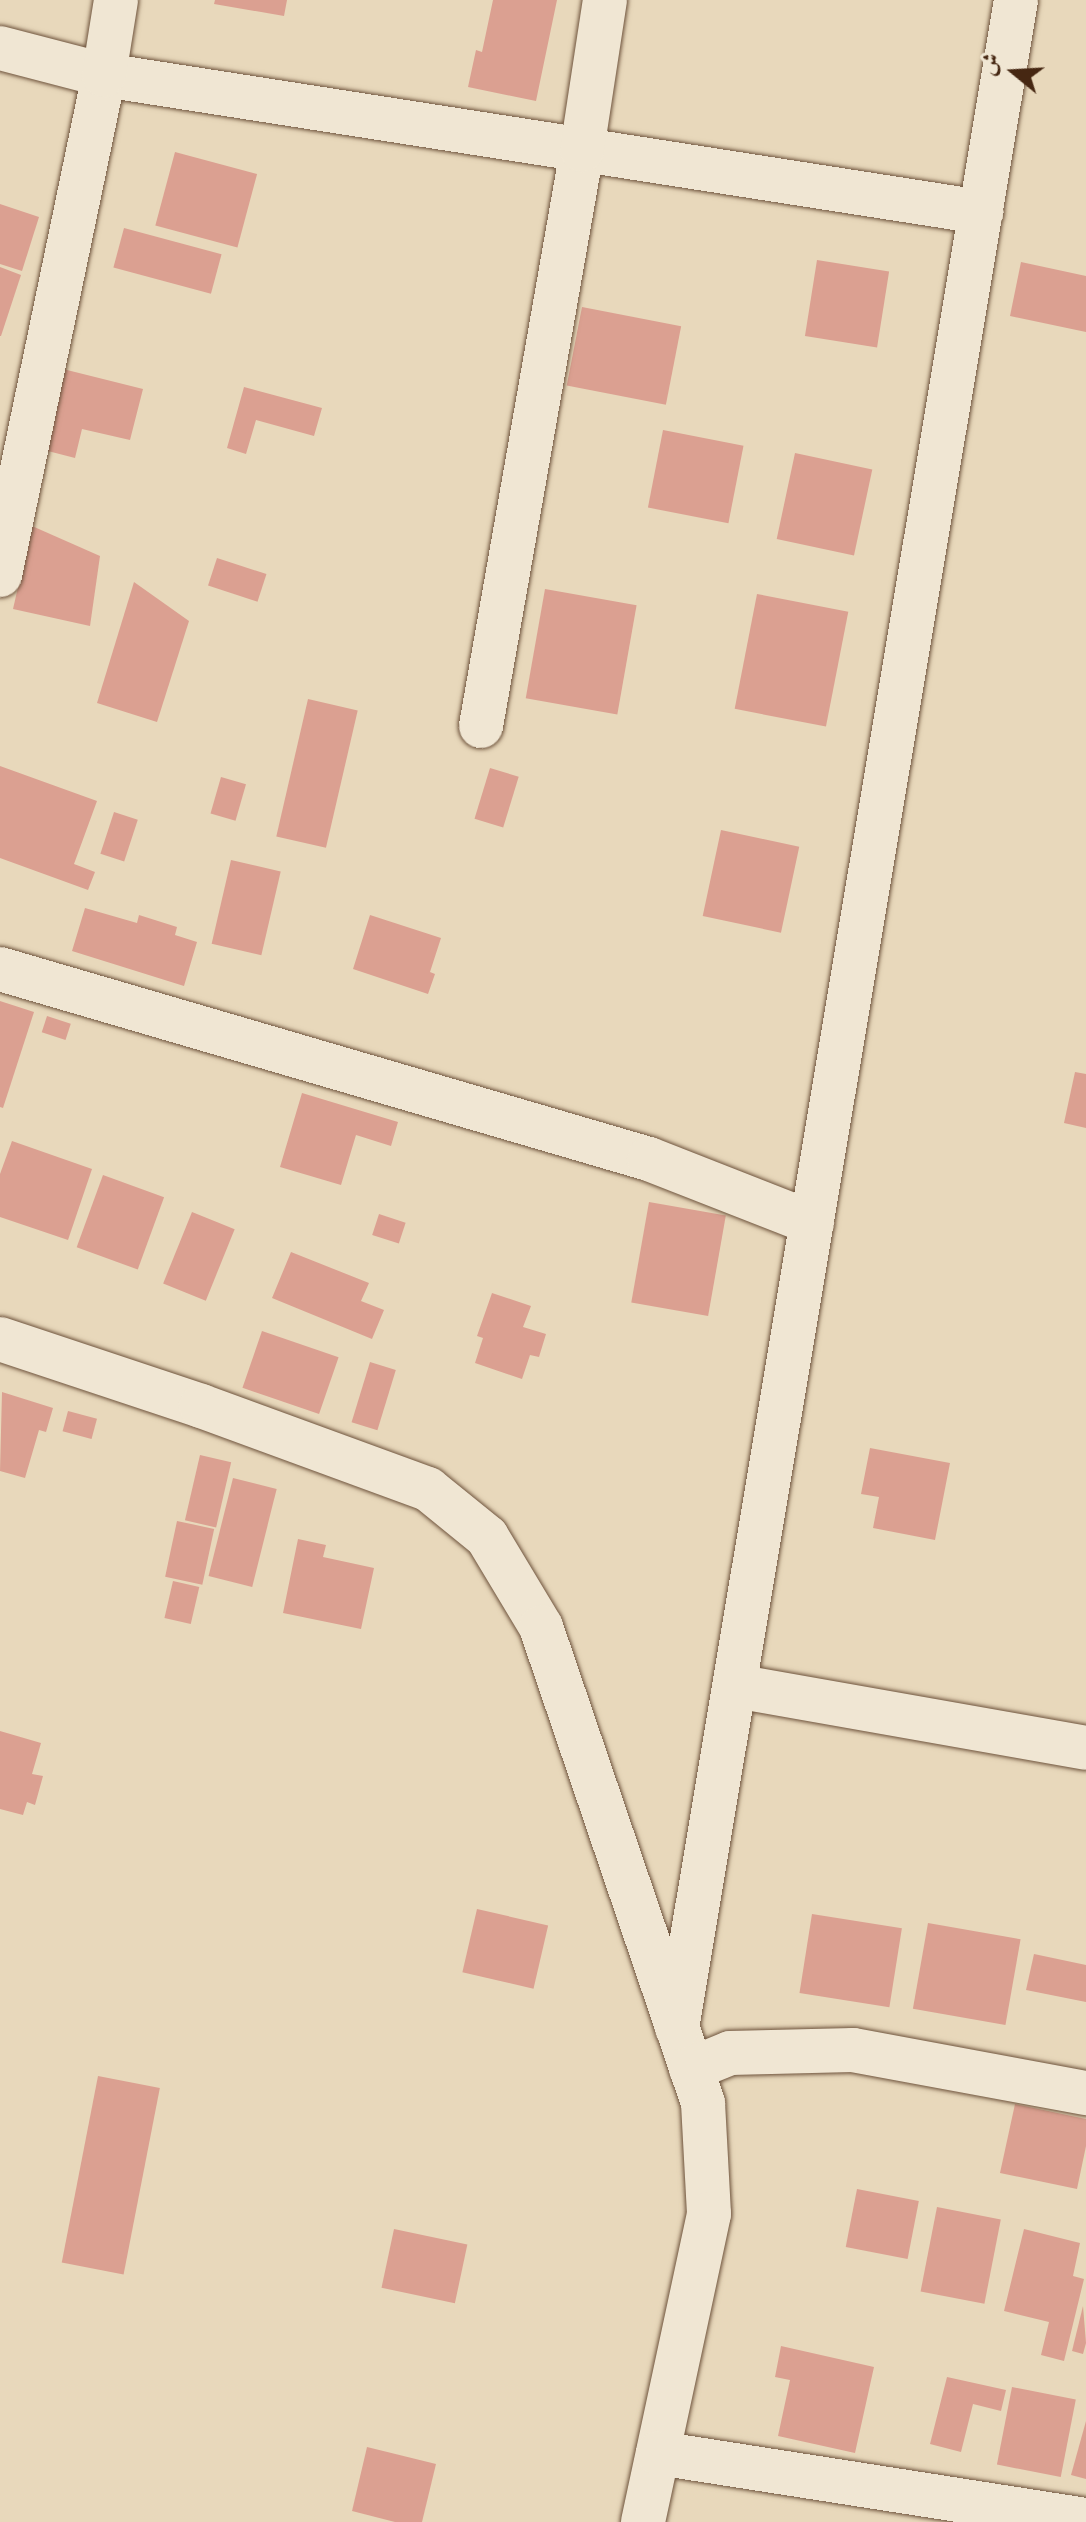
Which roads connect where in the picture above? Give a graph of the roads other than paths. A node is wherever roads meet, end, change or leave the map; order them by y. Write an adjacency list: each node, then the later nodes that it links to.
1 (116, 0): 5 (street)
2 (605, 0): 6 (street)
3 (1016, 0): 7 (street)
4 (0, 48): 5 (street)
5 (104, 75): 6 (street); 8 (street)
6 (582, 150): 7 (street); 10 (street)
7 (981, 212): 12 (street)
8 (9, 481): 9 (street)
9 (0, 575)
10 (481, 726)
11 (0, 969): 12 (street)
12 (812, 1223): 14 (street)
13 (0, 1339): 16 (street)
14 (735, 1686): 15 (street); 16 (street)
15 (1086, 1748)
16 (677, 2028): 17 (street)
17 (691, 2069): 18 (street); 19 (street)
18 (1086, 2093)
19 (658, 2453): 20 (street); 21 (street)
20 (1086, 2520)
21 (643, 2522)

